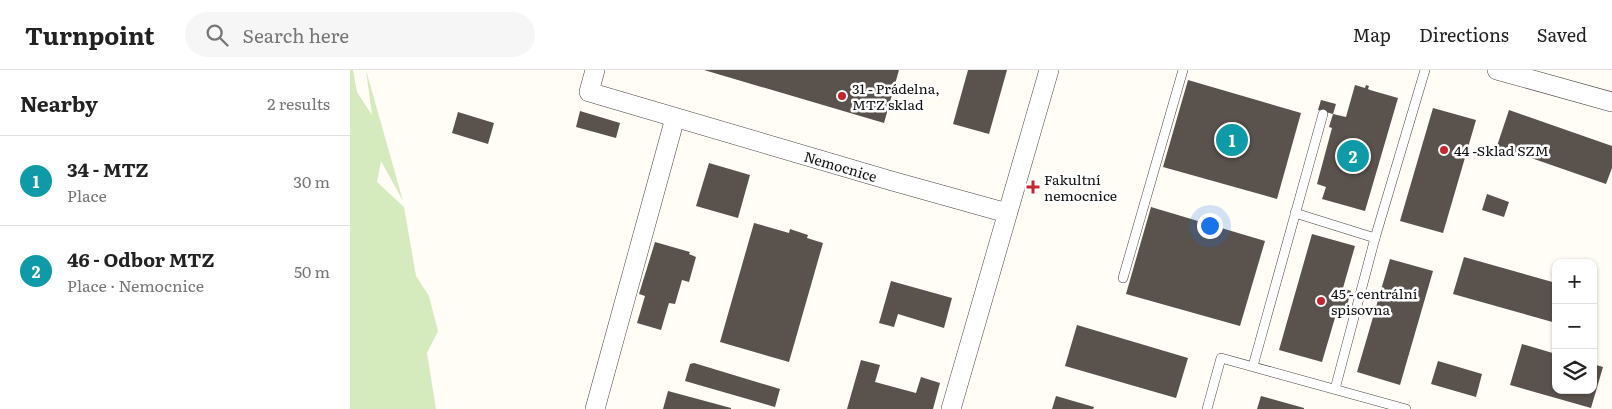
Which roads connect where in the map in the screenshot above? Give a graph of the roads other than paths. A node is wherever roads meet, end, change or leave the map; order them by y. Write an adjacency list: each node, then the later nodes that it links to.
1 (596, 70): 8 (street, Nemocnice)
2 (1049, 70): 9 (street)
3 (1183, 70): 12 (lane)
4 (1425, 70): 11 (lane)
5 (1497, 70): 6 (street)
6 (1612, 102)
7 (1323, 114): 10 (lane)
8 (675, 118): 9 (street, Nemocnice); 15 (street)
9 (1008, 213): 16 (street)
10 (1295, 213): 11 (lane); 13 (lane)
11 (1375, 238): 14 (lane)
12 (1123, 278)
13 (1253, 366): 14 (lane); 17 (lane)
14 (1335, 389): 18 (lane)
15 (595, 409)
16 (951, 409)
17 (1207, 409)
18 (1406, 409)

